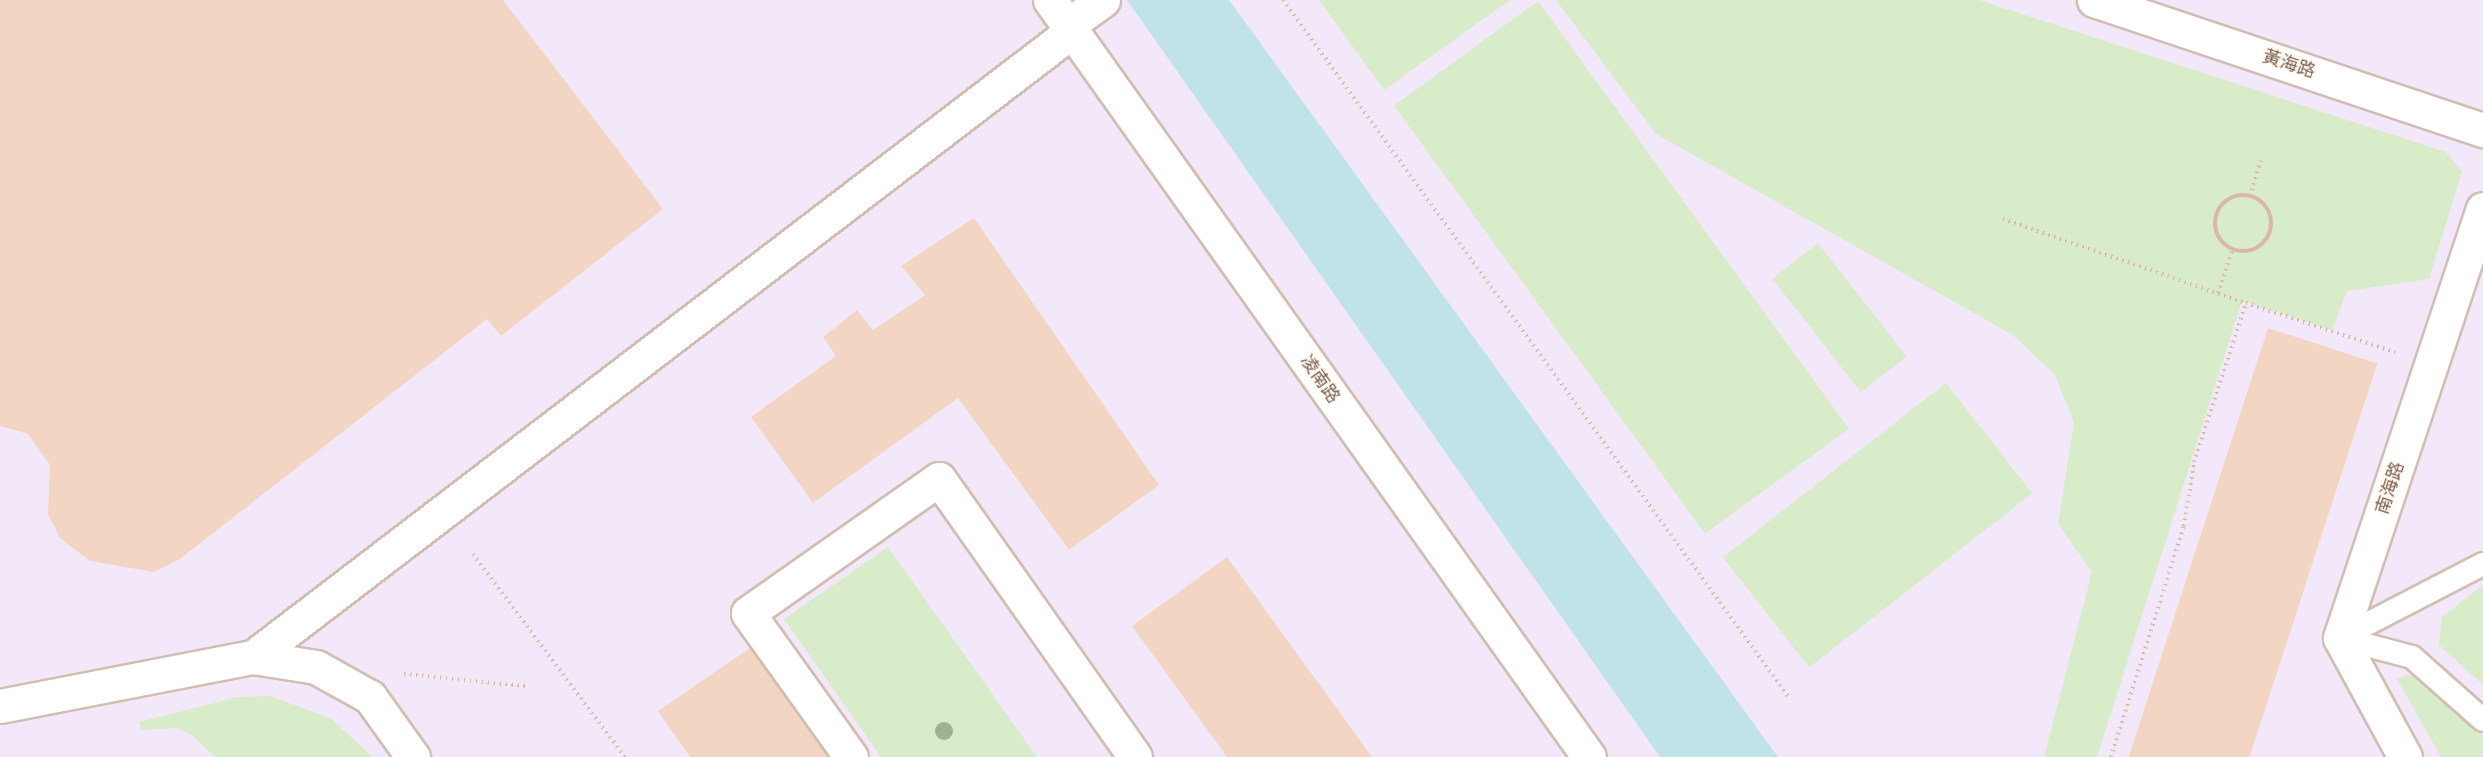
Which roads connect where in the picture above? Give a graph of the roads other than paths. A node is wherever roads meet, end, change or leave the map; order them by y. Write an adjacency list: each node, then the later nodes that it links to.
1 (1103, 0): 3 (street)
2 (2094, 0): 4 (street, 黃海路)
3 (1063, 18): 8 (street); 14 (street, 凌南路)
4 (2483, 130)
5 (2483, 209): 7 (street, 南海路)
6 (2483, 564): 7 (lane)
7 (2340, 639): 10 (lane); 15 (street)
8 (253, 657): 9 (street); 11 (street)
9 (0, 706)
10 (2483, 720)
11 (413, 757)
12 (850, 757): 13 (street)
13 (1136, 757)
14 (1589, 757)
15 (2405, 757)

